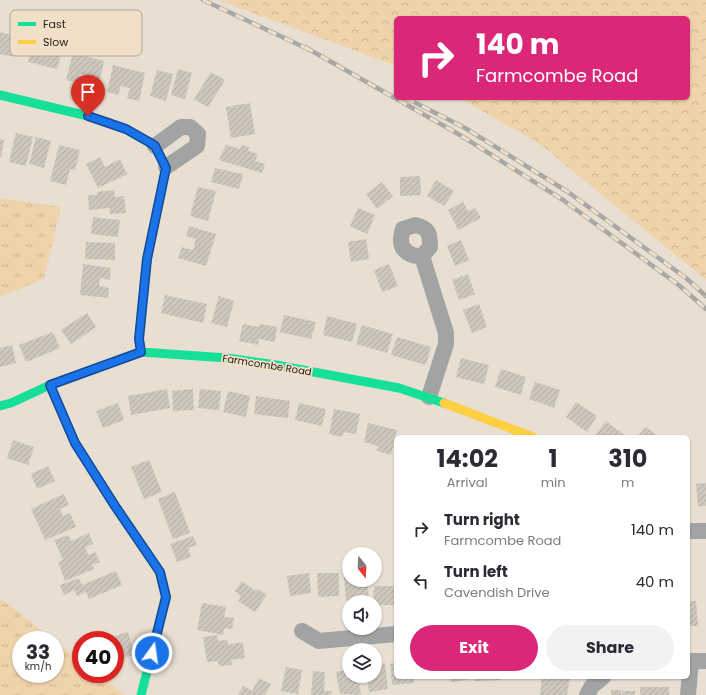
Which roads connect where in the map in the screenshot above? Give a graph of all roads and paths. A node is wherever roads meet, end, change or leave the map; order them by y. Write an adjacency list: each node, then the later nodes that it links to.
1 (0, 95): 2 (street)
2 (155, 146): 3 (street); 3 (street)
3 (166, 168): 5 (street)
4 (422, 256): 7 (street)
5 (141, 352): 6 (street, Farmcombe Road); 7 (street, Farmcombe Road)
6 (50, 385): 8 (street, Farmcombe Road); 16 (street)
7 (429, 397): 9 (street, Farmcombe Road)
8 (0, 406)
9 (528, 435)
10 (690, 531): 11 (street)
11 (706, 531)
12 (302, 631): 13 (street)
13 (394, 634)
14 (695, 661): 18 (street)
15 (601, 679): 17 (street)
16 (141, 695)
17 (587, 695)
18 (688, 695)

